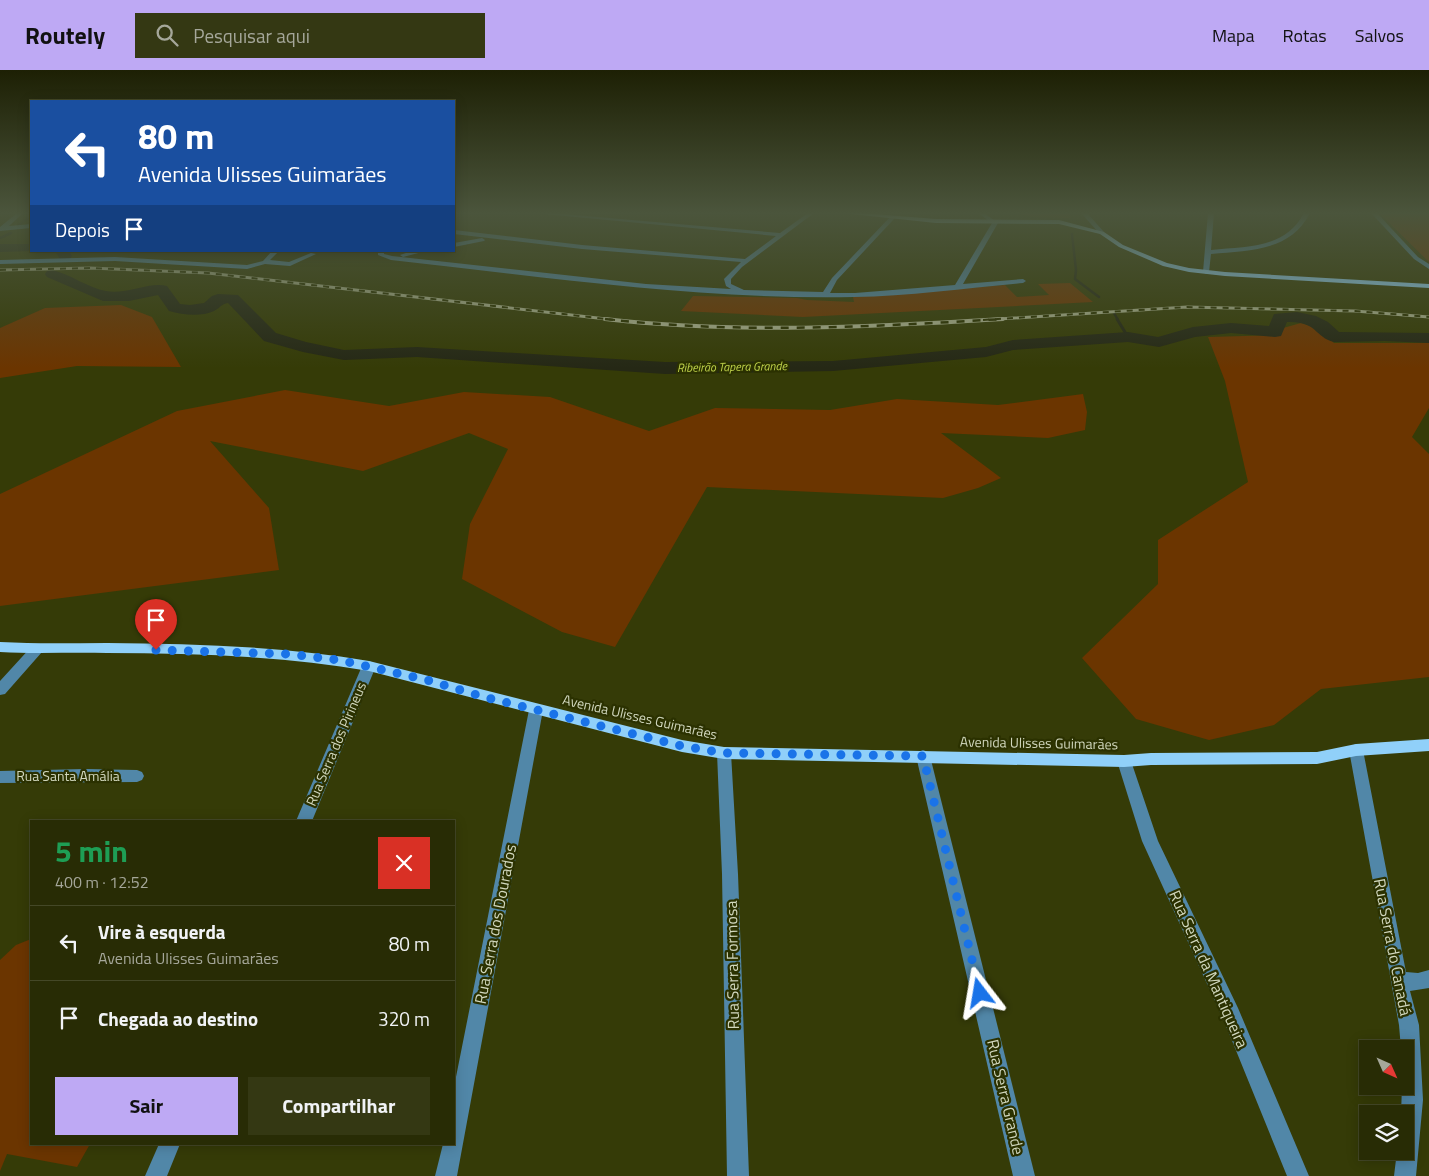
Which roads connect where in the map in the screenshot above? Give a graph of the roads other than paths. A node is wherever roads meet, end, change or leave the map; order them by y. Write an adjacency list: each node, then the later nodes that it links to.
1 (208, 265): 2 (street)
2 (256, 265)
3 (451, 265): 13 (street)
4 (743, 265): 13 (street)
5 (848, 265): 14 (street)
6 (970, 265): 11 (street)
7 (1165, 265): 9 (main road)
8 (1206, 265): 9 (street)
9 (1206, 272): 12 (main road)
10 (1023, 281): 11 (street)
11 (958, 286): 14 (street)
12 (1429, 286)
13 (744, 293): 14 (street)
14 (825, 295)
15 (0, 647): 16 (main road, Avenida Ulisses Guimarães)
16 (37, 649): 17 (main road, Avenida Ulisses Guimarães); 18 (street)
17 (369, 666): 19 (main road, Avenida Ulisses Guimarães); 27 (street, Rua Serra dos Pirineus)
18 (0, 690)
19 (536, 710): 22 (main road, Avenida Ulisses Guimarães); 30 (street, Rua Serra dos Dourados)
20 (1429, 745): 21 (main road, Avenida Ulisses Guimarães)
21 (1356, 750): 24 (main road, Avenida Ulisses Guimarães); 29 (street, Rua Serra do Canadá)
22 (724, 753): 23 (main road, Avenida Ulisses Guimarães); 35 (street, Rua Serra Formosa)
23 (923, 756): 24 (main road, Avenida Ulisses Guimarães); 36 (street, Rua Serra Grande)
24 (1124, 761): 37 (street, Rua Serra da Mantiqueira)
25 (137, 776): 26 (street, Rua Santa Amália)
26 (0, 777)
27 (304, 820)
28 (1429, 979): 29 (street)
29 (1398, 981): 38 (street, Rua Serra do Canadá)
30 (455, 1133)
31 (169, 1145): 33 (street)
32 (453, 1145): 34 (street)
33 (156, 1176)
34 (446, 1176)
35 (738, 1176)
36 (1024, 1176)
37 (1298, 1176)
38 (1405, 1176)

